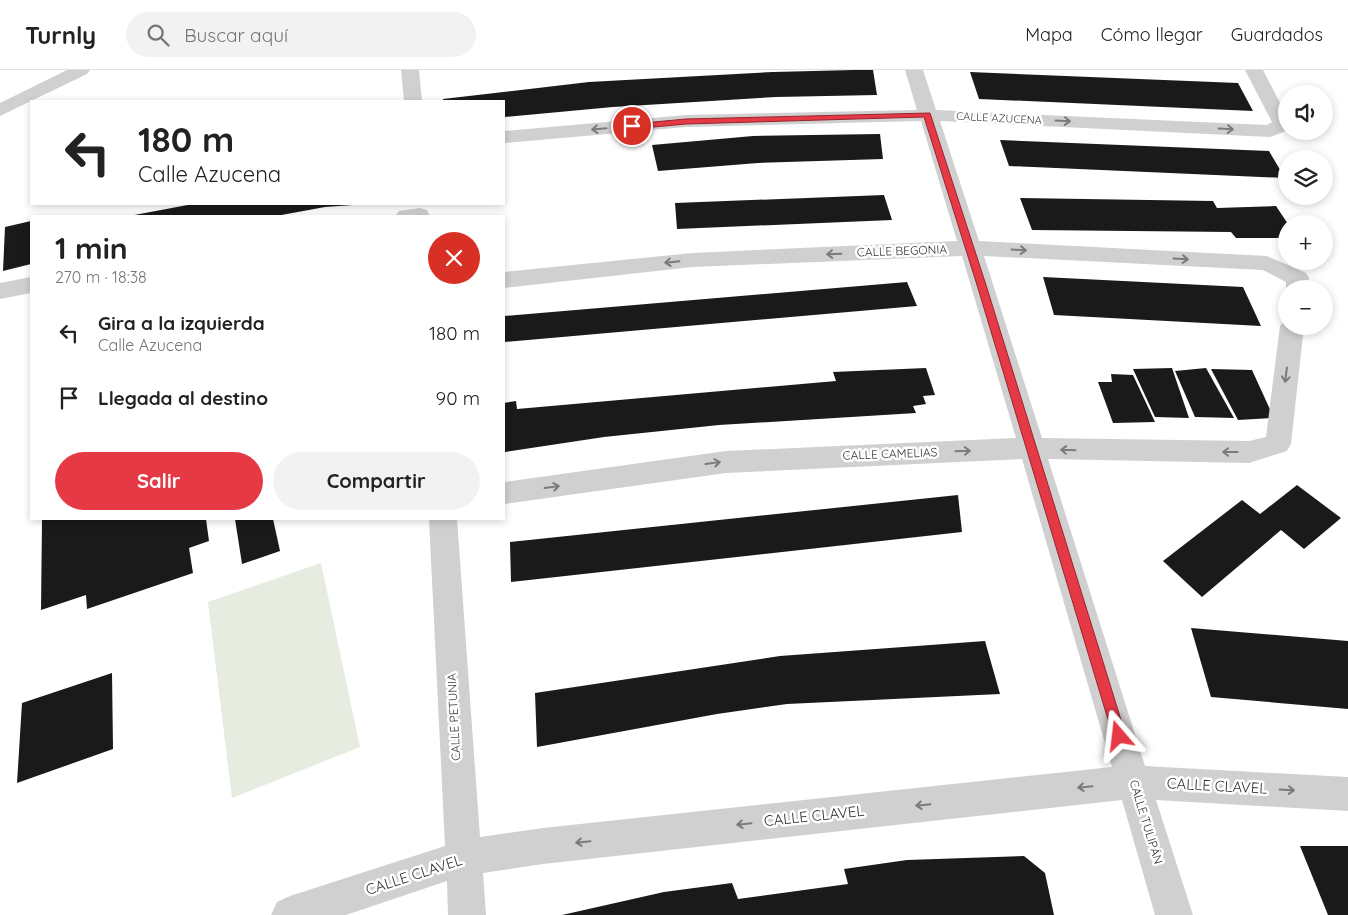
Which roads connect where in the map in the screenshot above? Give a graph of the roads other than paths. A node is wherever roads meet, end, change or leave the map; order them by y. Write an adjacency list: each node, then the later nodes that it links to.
1 (81, 70): 6 (street)
2 (410, 70): 5 (street)
3 (914, 70): 7 (street, CALLE TULIPÁN)
4 (1254, 70): 7 (street, CALLE AZUCENA, one-way to 4)
5 (412, 100)
6 (0, 110)
7 (927, 115): 8 (street, CALLE AZUCENA, one-way to 8); 9 (street, CALLE TULIPÁN)
8 (505, 138)
9 (970, 248): 10 (street, CALLE BEGONIA, one-way to 10); 11 (street, CALLE BEGONIA, one-way to 11); 15 (street, CALLE TULIPÁN)
10 (505, 280)
11 (1292, 280)
12 (30, 285): 13 (street)
13 (0, 291)
14 (1291, 335): 15 (street, CALLE CAMELIAS, one-way to 15)
15 (1031, 448): 16 (street, CALLE CAMELIAS, one-way to 15); 18 (street, CALLE TULIPÁN)
16 (505, 493)
17 (443, 520): 20 (street, CALLE PETUNIA)
18 (1133, 782): 19 (street, CALLE CLAVEL, one-way to 19); 20 (street, CALLE CLAVEL, one-way to 20); 23 (street, CALLE TULIPÁN)
19 (1348, 794)
20 (463, 858): 21 (street, CALLE CLAVEL); 22 (street, CALLE PETUNIA)
21 (290, 915)
22 (467, 915)
23 (1174, 915)

